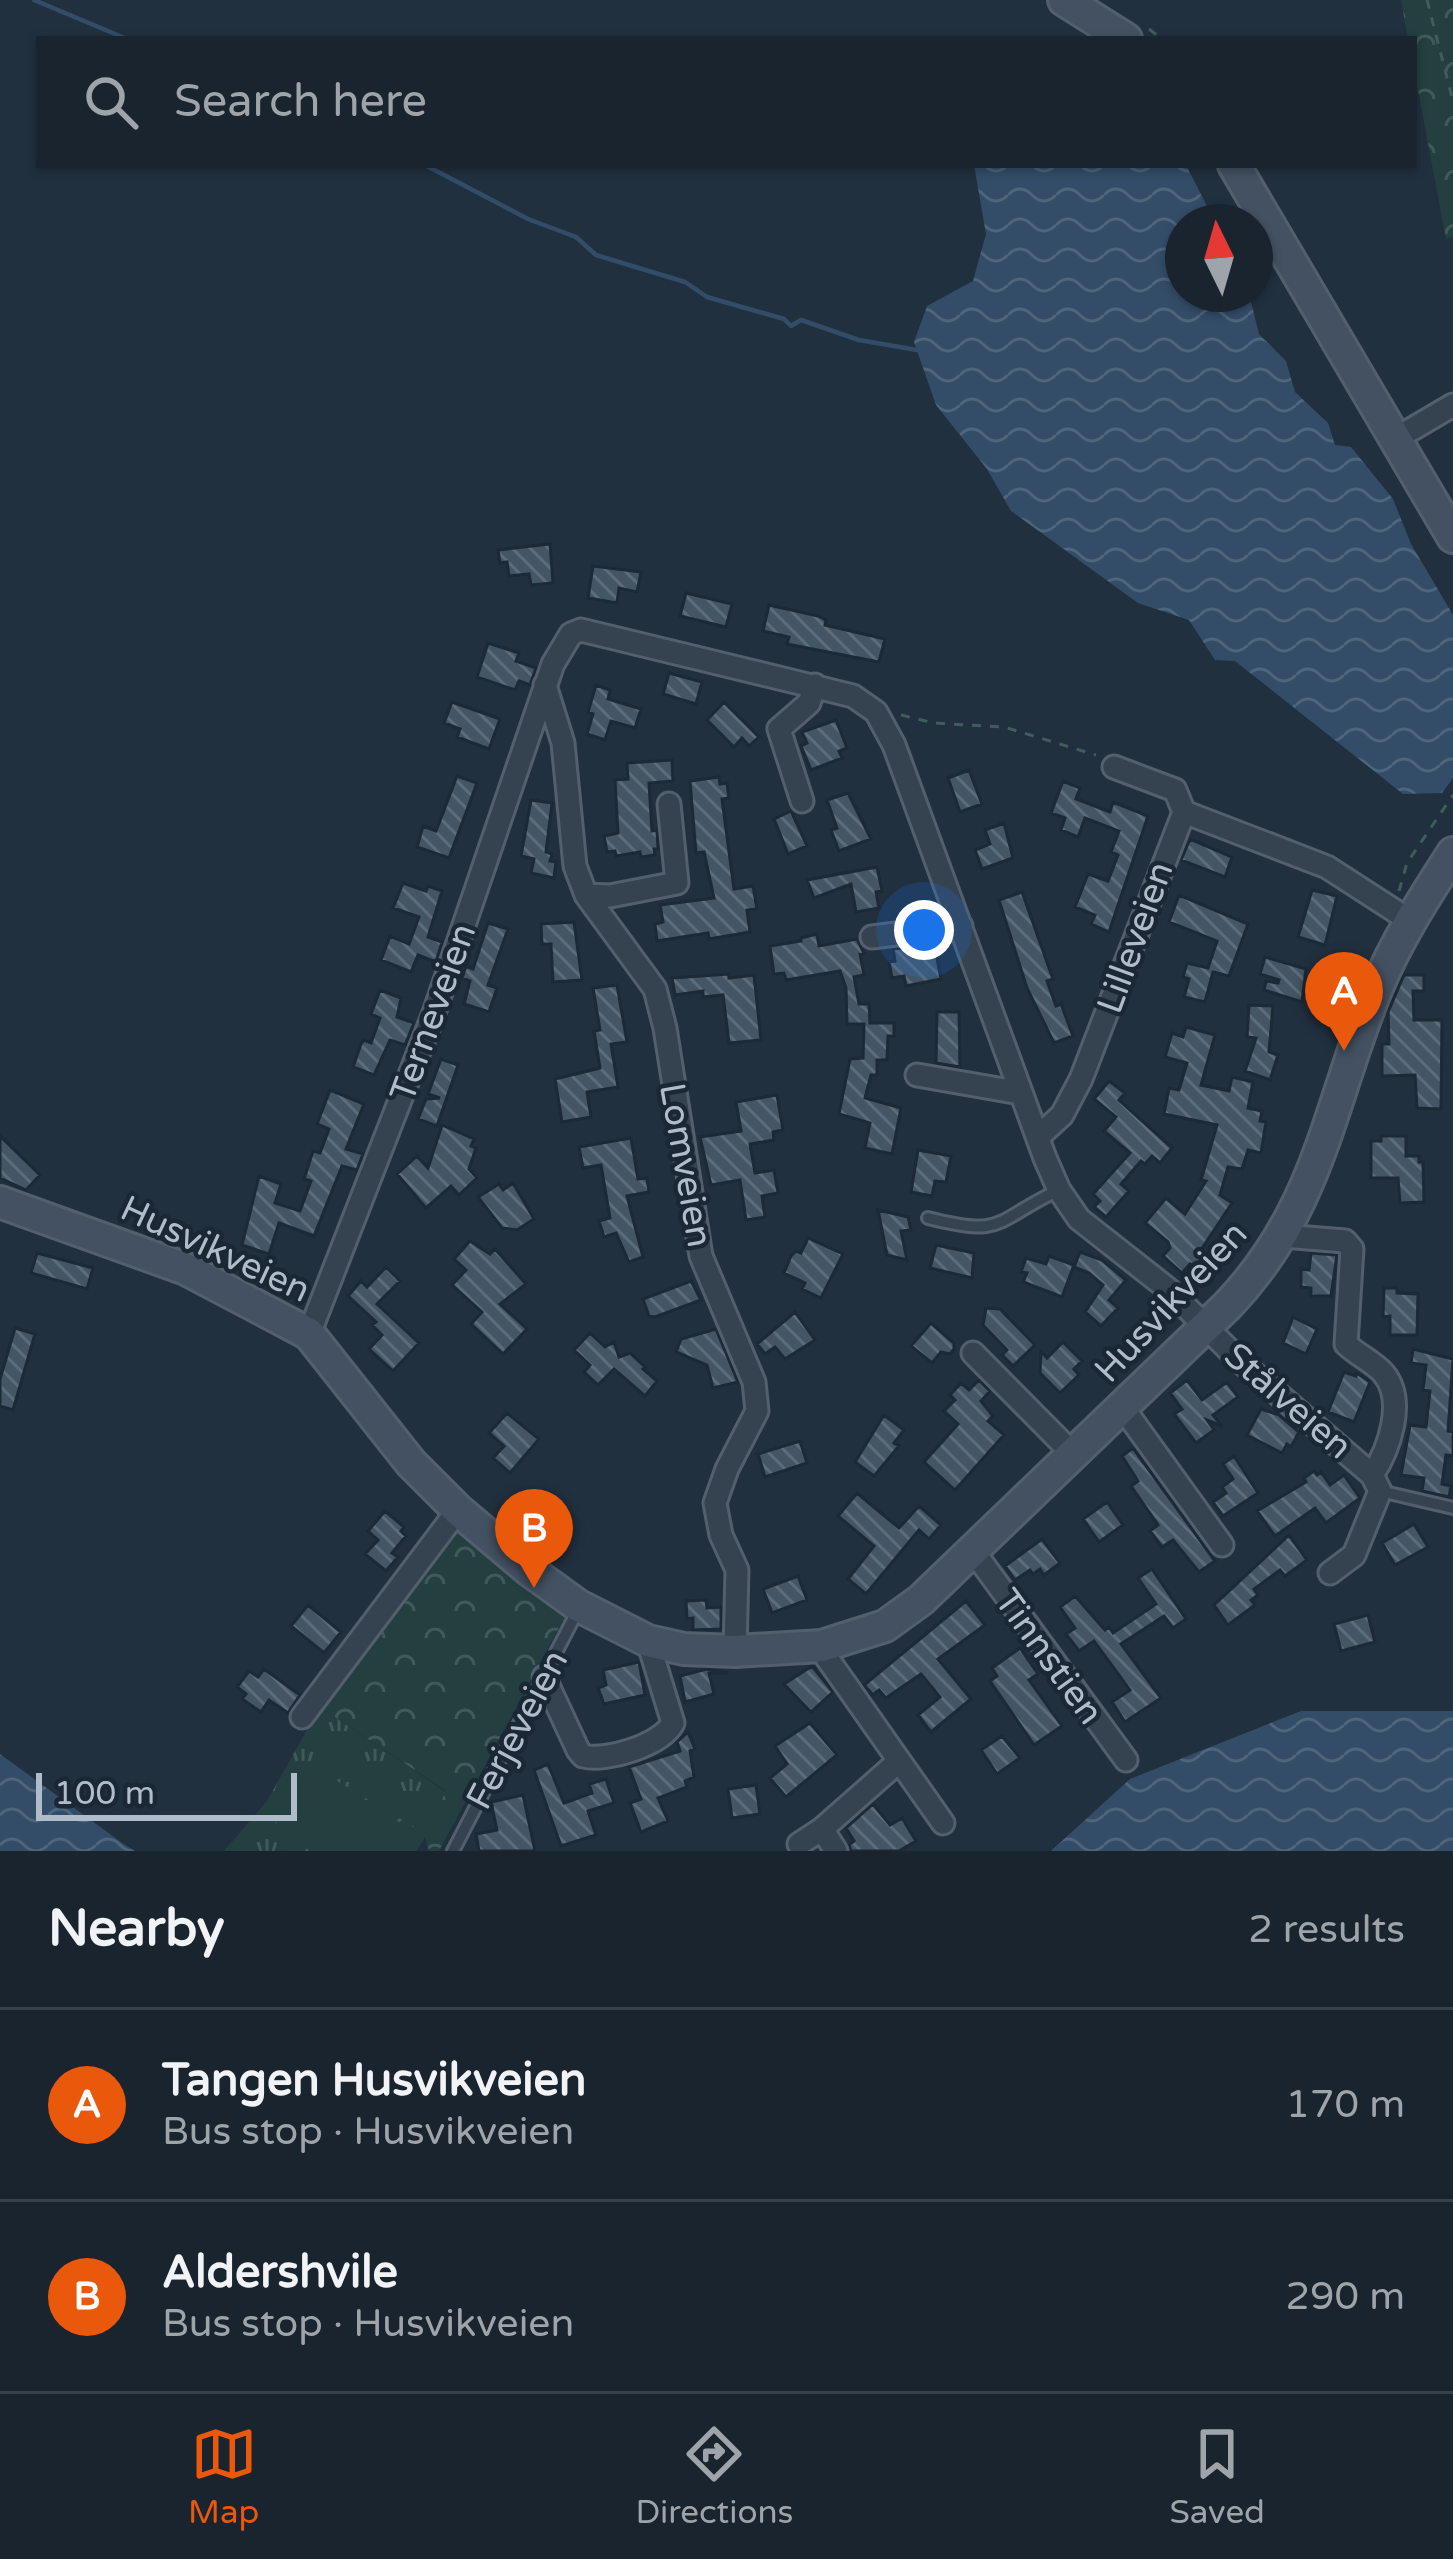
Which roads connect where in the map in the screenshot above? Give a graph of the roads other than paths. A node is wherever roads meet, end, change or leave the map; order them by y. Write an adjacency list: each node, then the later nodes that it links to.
1 (1064, 0): 2 (main road)
2 (1121, 36)
3 (1236, 168): 5 (main road)
4 (1453, 405): 5 (street)
5 (1397, 438): 6 (main road)
6 (1453, 537)
7 (545, 685): 8 (street, Terneveien); 14 (street, Lomveien); 26 (street, Terneveien)
8 (815, 685): 10 (street); 16 (street)
9 (1114, 767): 12 (street)
10 (802, 801)
11 (669, 804): 14 (street)
12 (1184, 812): 15 (street); 20 (street, Lilleveien)
13 (1453, 853): 15 (main road, Husvikveien)
14 (586, 895): 39 (street, Lomveien)
15 (1405, 918): 24 (main road, Husvikveien)
16 (961, 926): 17 (street); 19 (street)
17 (872, 938)
18 (917, 1076): 19 (street)
19 (1021, 1093): 20 (street)
20 (1038, 1137): 21 (street)
21 (1058, 1190): 23 (lane); 25 (street, Stålveien)
22 (0, 1202): 26 (main road, Husvikveien)
23 (928, 1218)
24 (1283, 1236): 25 (main road, Husvikveien); 30 (street, Stålveien)
25 (1207, 1325): 28 (main road, Husvikveien); 30 (street, Stålveien)
26 (309, 1334): 32 (main road, Husvikveien)
27 (973, 1353): 29 (street)
28 (1123, 1408): 29 (main road, Husvikveien); 33 (street)
29 (1074, 1455): 34 (main road, Husvikveien)
30 (1376, 1483): 31 (lane); 35 (street, Stålveien)
31 (1453, 1508)
32 (458, 1510): 36 (main road, Husvikveien); 41 (street)
33 (1222, 1545)
34 (974, 1552): 38 (main road, Husvikveien); 42 (street, Tinnstien)
35 (1330, 1573)
36 (579, 1606): 37 (main road, Husvikveien); 40 (lane, Ferjeveien)
37 (648, 1641): 39 (main road, Husvikveien); 40 (street)
38 (823, 1646): 39 (main road, Husvikveien); 43 (street)
39 (735, 1651)
40 (544, 1677): 47 (lane, Ferjeveien)
41 (302, 1718)
42 (1126, 1760)
43 (898, 1762): 44 (street); 45 (street)
44 (943, 1823)
45 (822, 1828): 46 (street); 48 (street)
46 (799, 1844)
47 (453, 1851)
48 (836, 1851)

